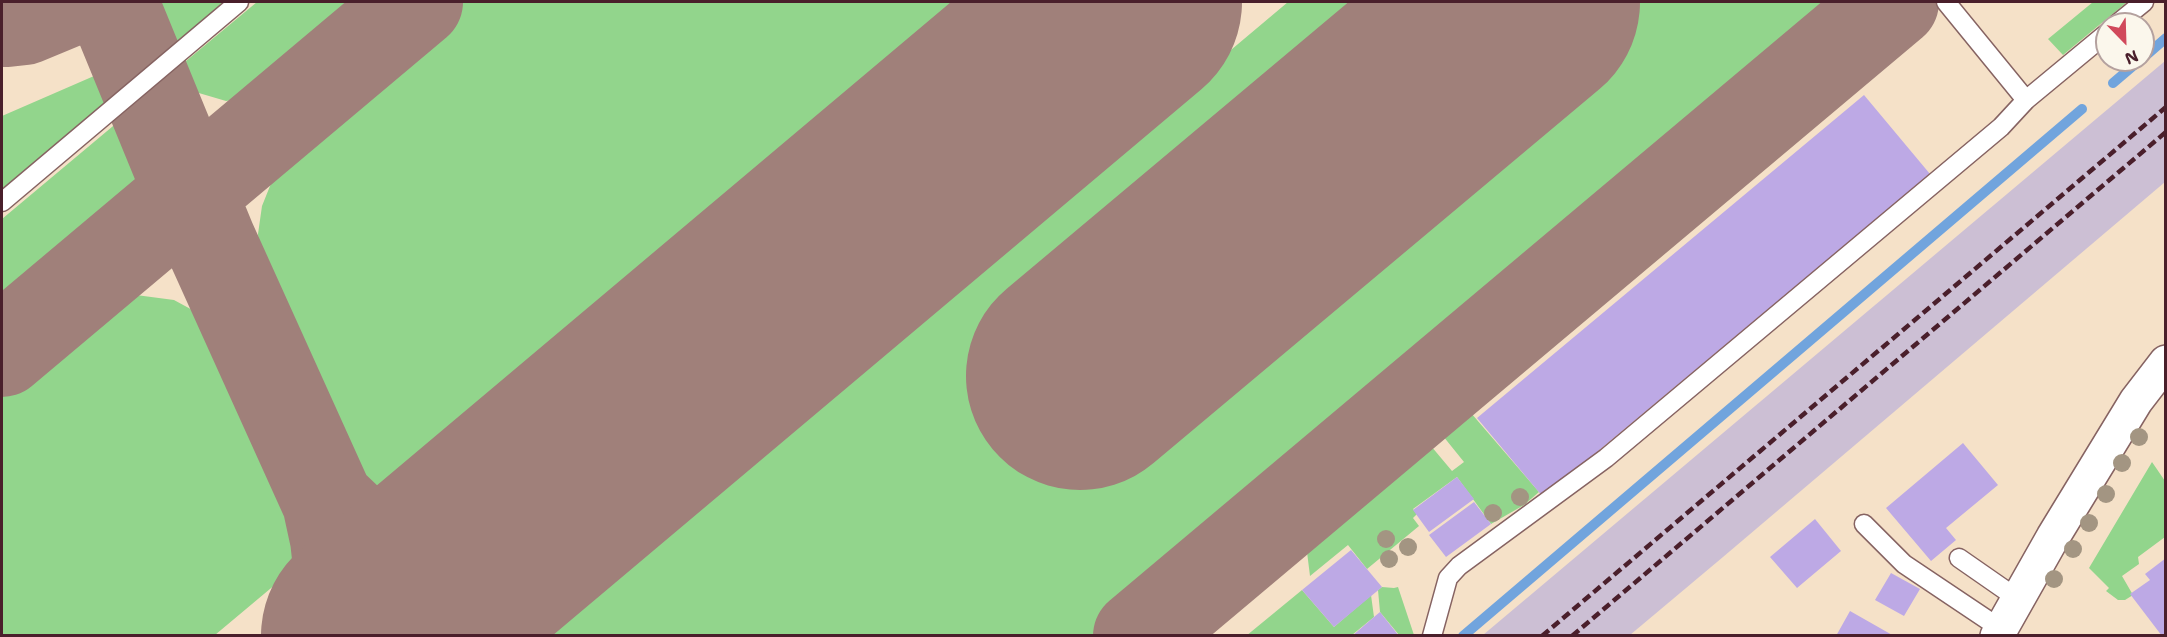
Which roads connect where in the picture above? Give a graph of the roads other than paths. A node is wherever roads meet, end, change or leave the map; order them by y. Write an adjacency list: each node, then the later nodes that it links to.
1 (239, 2): 7 (lane)
2 (1946, 2): 6 (lane)
3 (2144, 2): 4 (lane)
4 (2132, 12)
5 (2095, 43): 6 (lane)
6 (2026, 100): 13 (lane)
7 (2, 202)
8 (2166, 362): 11 (street)
9 (1864, 524): 12 (lane)
10 (1959, 558): 11 (lane)
11 (2018, 599): 12 (street)
12 (1999, 632)
13 (1432, 636)

